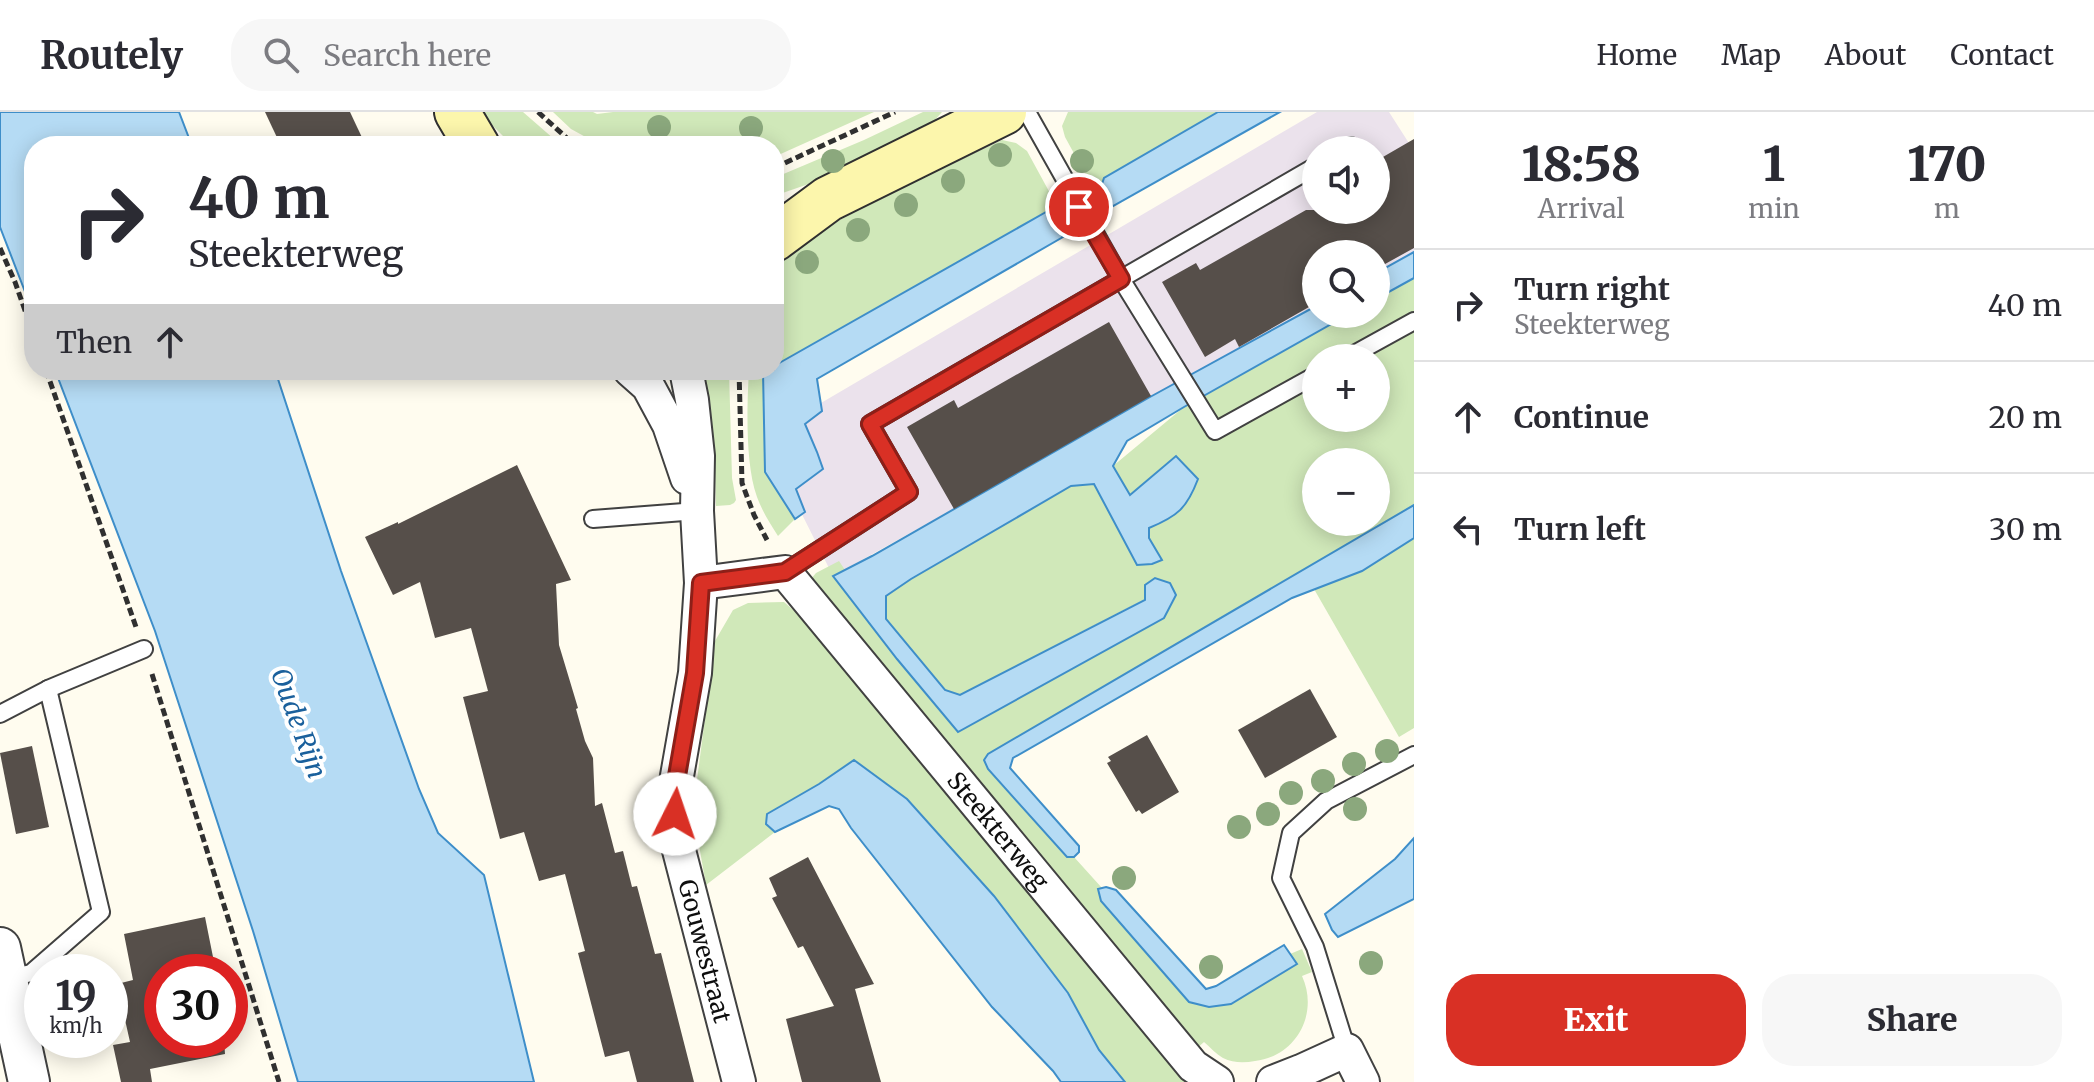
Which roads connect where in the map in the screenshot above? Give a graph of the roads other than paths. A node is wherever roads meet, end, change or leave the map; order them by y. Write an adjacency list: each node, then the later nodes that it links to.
1 (1000, 114): 3 (main road); 6 (lane)
2 (1302, 174): 6 (lane)
3 (828, 199): 4 (main road); 5 (main road)
4 (784, 210)
5 (784, 232)
6 (1121, 279): 11 (lane); 14 (lane)
7 (1414, 321): 8 (lane)
8 (1372, 344)
9 (641, 380): 12 (street)
10 (688, 380): 12 (street)
11 (1302, 383)
12 (697, 511): 13 (lane); 15 (street)
13 (593, 519)
14 (785, 572): 15 (street); 24 (street, Steekterweg)
15 (701, 583): 23 (street, Gouwestraat)
16 (144, 649): 17 (lane)
17 (48, 689): 18 (lane); 20 (lane)
18 (0, 714)
19 (1414, 755): 21 (lane)
20 (3, 963): 22 (street)
21 (1347, 1050): 25 (street); 26 (street)
22 (29, 1082)
23 (739, 1082)
24 (1217, 1082)
25 (1273, 1082)
26 (1363, 1082)

